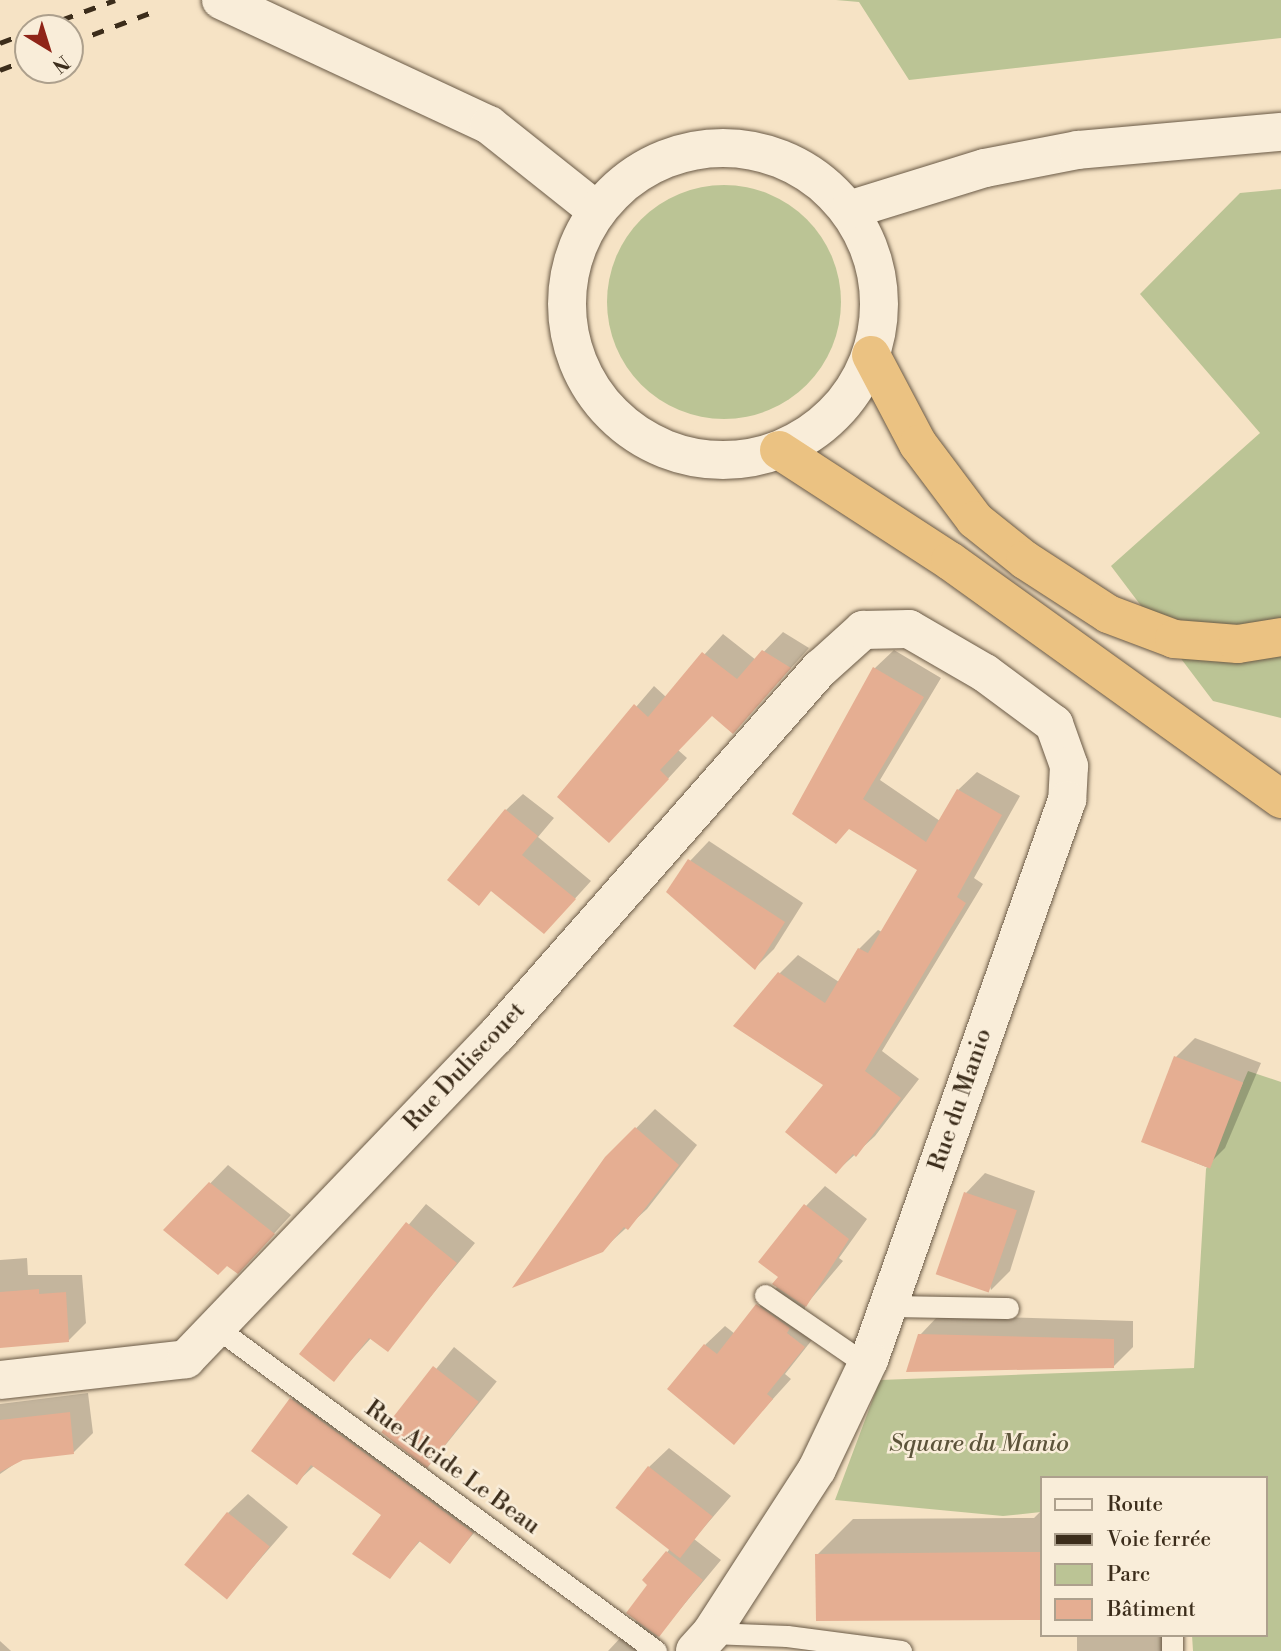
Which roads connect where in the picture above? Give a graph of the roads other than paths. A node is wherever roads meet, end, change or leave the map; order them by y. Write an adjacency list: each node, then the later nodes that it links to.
1 (221, 0): 4 (street)
2 (1281, 132): 3 (street)
3 (849, 210): 4 (street); 5 (street)
4 (597, 211): 6 (street)
5 (871, 355): 6 (street); 8 (highway)
6 (779, 450): 9 (highway)
7 (863, 630): 11 (street, Rue du Manio); 13 (street, Rue Duliscouet)
8 (1281, 637)
9 (1281, 799)
10 (765, 1295): 14 (lane)
11 (888, 1306): 12 (lane); 14 (street, Rue du Manio)
12 (1008, 1308)
13 (217, 1328): 15 (street, Rue Duliscouet); 17 (lane, Rue Alcide Le Beau)
14 (867, 1365): 16 (street, Rue du Manio)
15 (0, 1380)
16 (707, 1645): 18 (lane)
17 (656, 1651)
18 (901, 1651)

